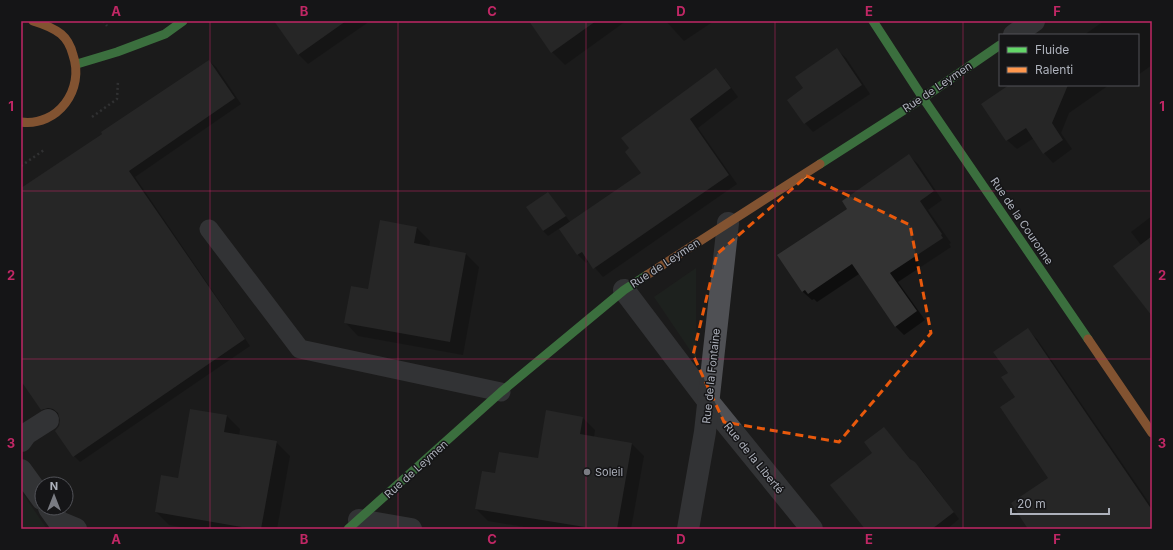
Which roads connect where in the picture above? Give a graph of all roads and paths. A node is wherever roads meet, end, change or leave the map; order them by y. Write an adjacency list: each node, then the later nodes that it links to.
1 (37, 21): 7 (street)
2 (183, 21): 7 (street)
3 (873, 21): 8 (street, Rue de la Couronne)
4 (1034, 21): 5 (street)
5 (1015, 34)
6 (999, 46): 8 (street, Rue de Leymen)
7 (77, 64): 9 (street)
8 (923, 98): 10 (street, Rue de Leymen); 16 (street, Rue de la Couronne)
9 (21, 122)
10 (728, 223): 12 (street, Rue de Leymen); 14 (street, Rue de la Fontaine)
11 (209, 229): 13 (lane)
12 (624, 290): 13 (street, Rue de Leymen); 14 (street, Rue de la Liberté)
13 (501, 392): 21 (street, Rue de Leymen)
14 (708, 401): 24 (street, Rue de la Fontaine); 25 (street, Rue de la Liberté)
15 (48, 420): 17 (street)
16 (1152, 433)
17 (21, 441)
18 (21, 470): 19 (street)
19 (34, 488)
20 (55, 516): 22 (street)
21 (354, 525): 23 (street, Rue de Leymen)
22 (76, 529)
23 (411, 529)
24 (688, 529)
25 (812, 529)

